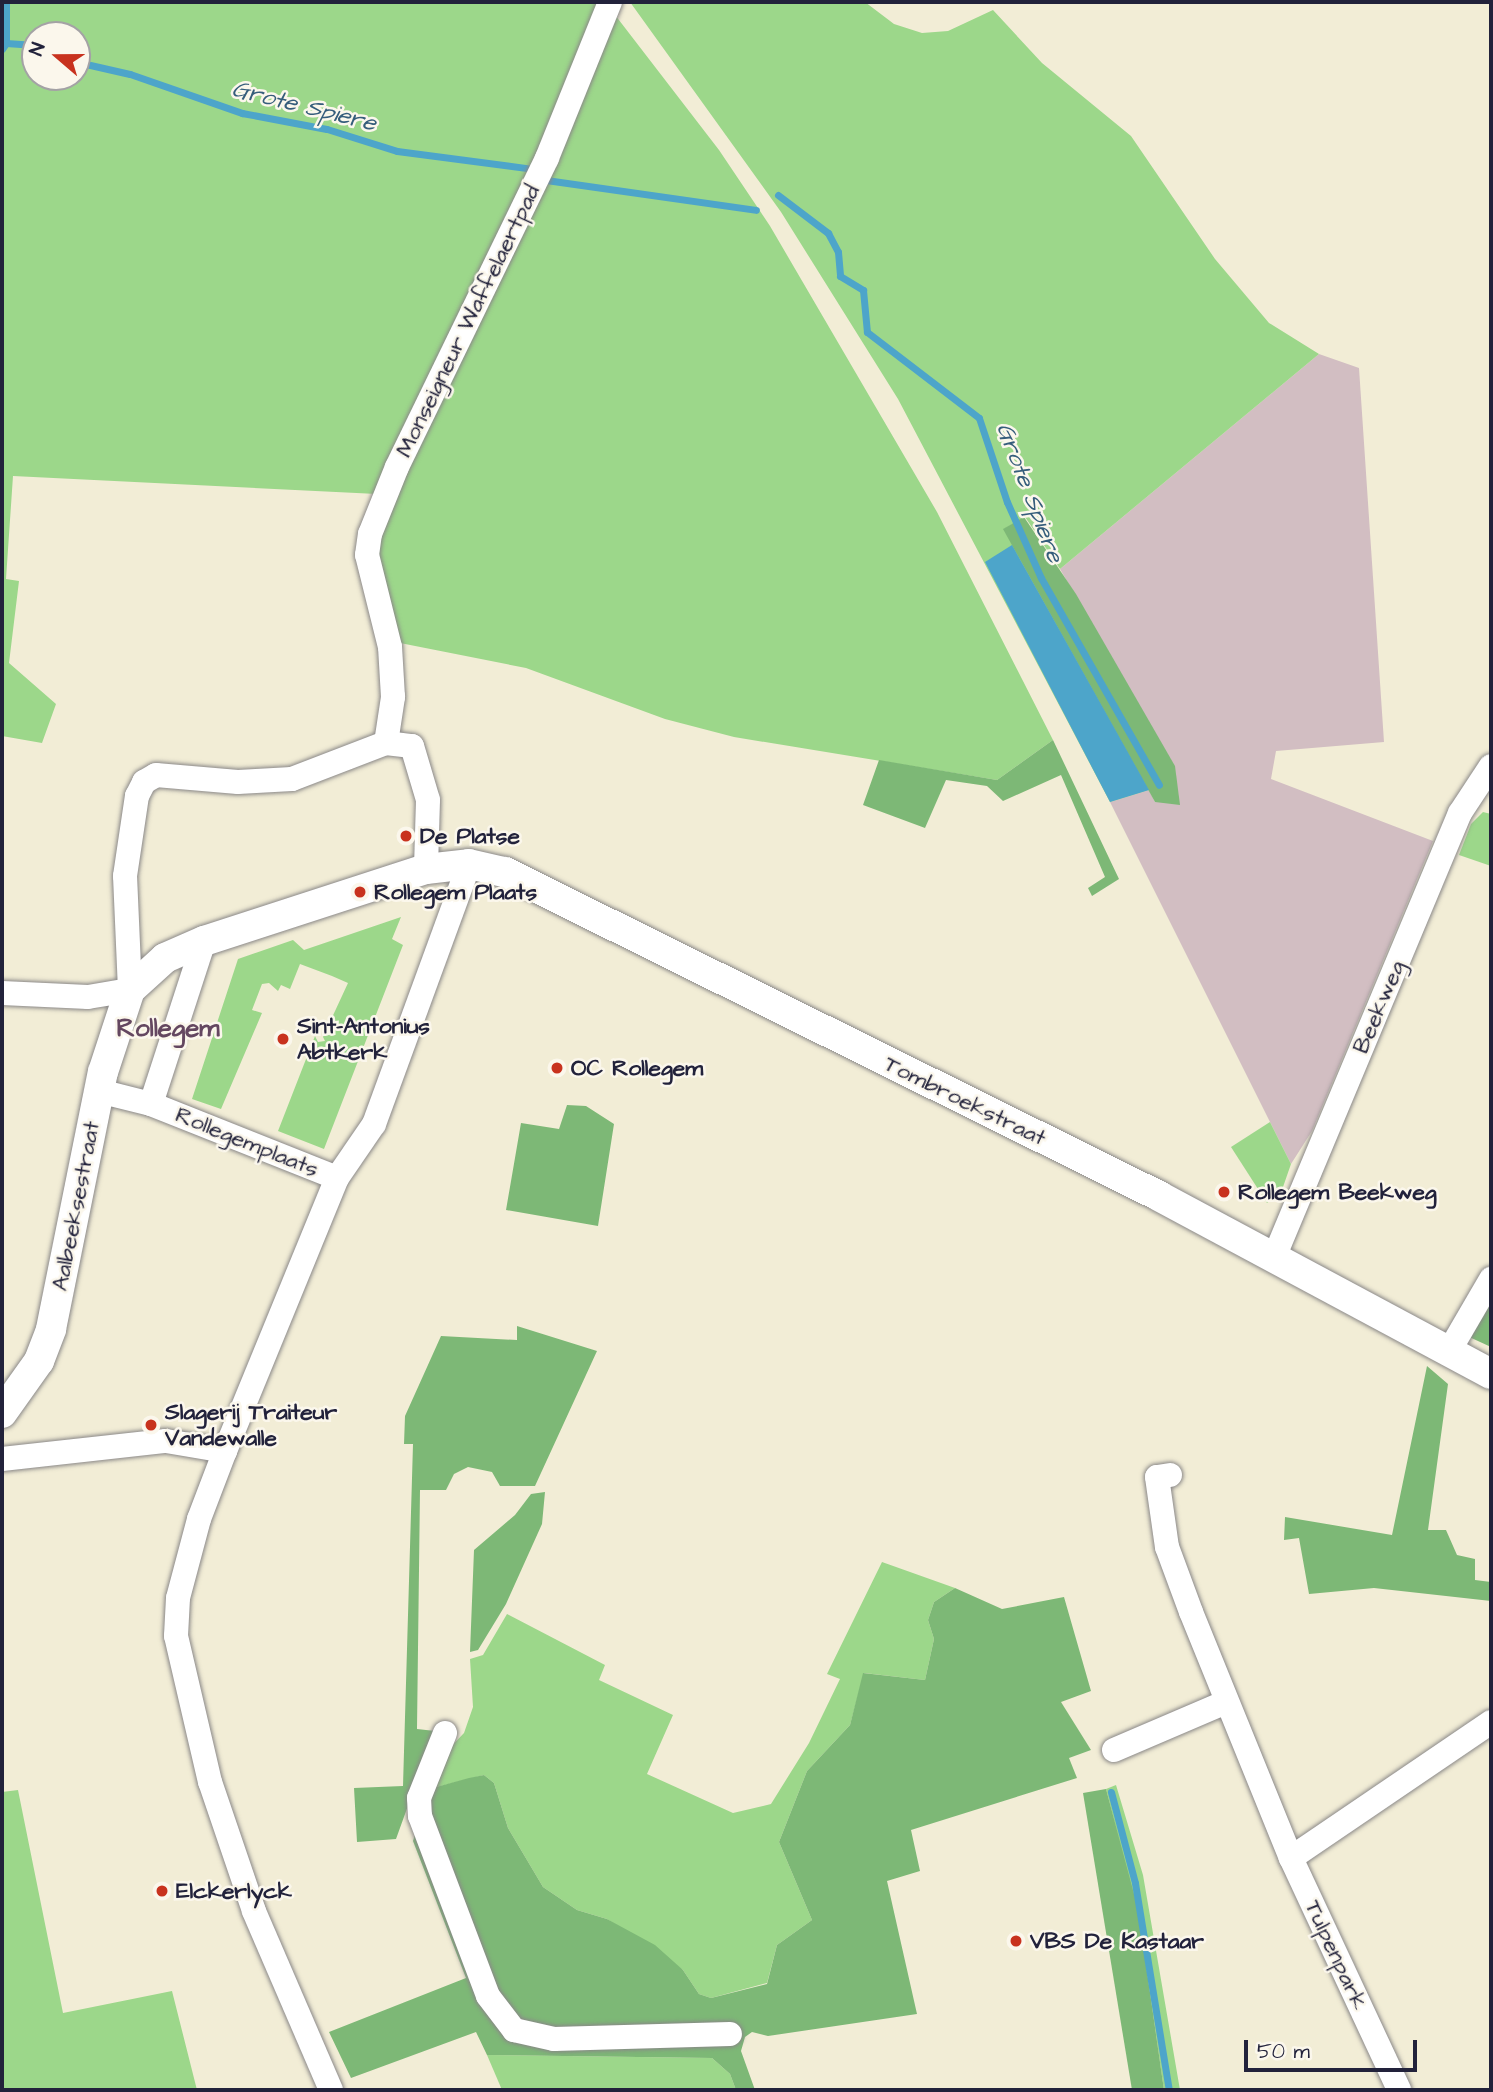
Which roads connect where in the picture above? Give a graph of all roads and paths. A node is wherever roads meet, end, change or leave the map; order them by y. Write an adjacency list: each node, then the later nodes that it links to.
1 (610, 2): 2 (street, Monseigneur Waffelaertpad)
2 (386, 743): 5 (street); 7 (street)
3 (1491, 766): 12 (street, Beekweg)
4 (469, 864): 5 (street, Tombroekstraat); 11 (street, Rollegemplaats); 12 (street, Tombroekstraat)
5 (426, 869): 6 (street)
6 (204, 941): 7 (street); 10 (street, Rollegemplaats)
7 (130, 990): 8 (street); 9 (street, Aalbeeksestraat)
8 (2, 993)
9 (99, 1091): 10 (street, Rollegemplaats); 16 (street, Aalbeeksestraat)
10 (151, 1104): 11 (street, Rollegemplaats)
11 (337, 1178): 17 (street)
12 (1275, 1255): 14 (street, Tombroekstraat)
13 (1491, 1279): 14 (street)
14 (1448, 1353): 15 (street, Tombroekstraat)
15 (1491, 1374)
16 (2, 1413)
17 (225, 1451): 18 (street); 26 (street)
18 (2, 1459)
19 (1170, 1475): 20 (street, Tulpenpark)
20 (1226, 1702): 23 (street); 24 (street, Tulpenpark)
21 (1489, 1731): 24 (street)
22 (445, 1733): 25 (street)
23 (1114, 1750)
24 (1291, 1858): 27 (street, Tulpenpark)
25 (730, 2034)
26 (331, 2090)
27 (1399, 2090)

